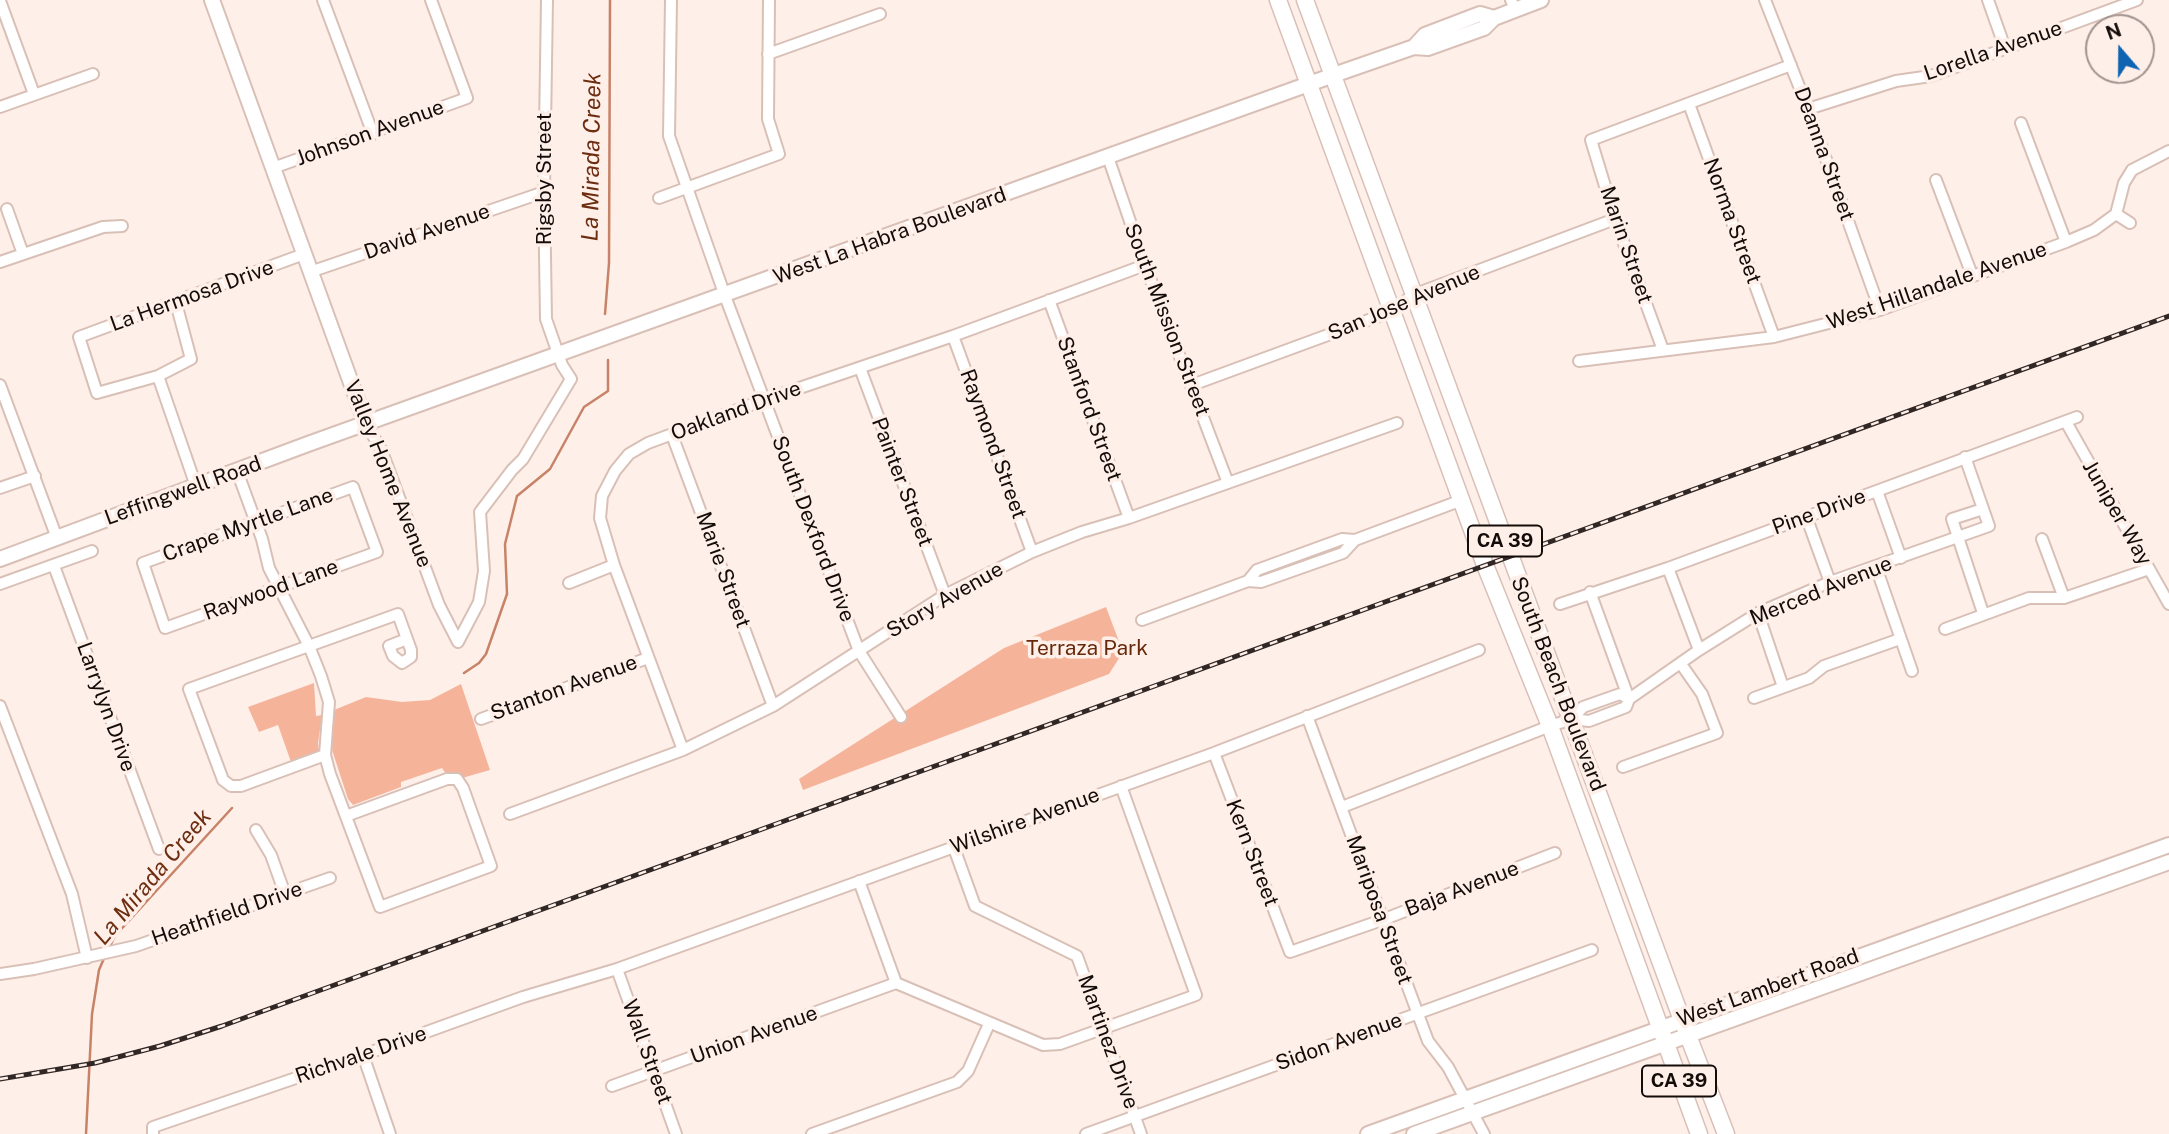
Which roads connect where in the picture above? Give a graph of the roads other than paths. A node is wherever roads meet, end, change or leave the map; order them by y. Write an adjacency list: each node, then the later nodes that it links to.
1 (212, 0): 30 (main road, Valley Home Avenue)
2 (323, 0): 27 (street)
3 (431, 0): 27 (street, Johnson Avenue)
4 (547, 0): 33 (street, Rigsby Street)
5 (671, 0): 32 (street, South Dexford Drive)
6 (769, 0): 17 (street)
7 (1278, 0): 21 (main road, CA 39)
8 (1305, 0): 20 (main road, CA 39)
9 (1541, 0): 14 (main road, West La Habra Boulevard)
10 (1765, 0): 18 (street, Deanna Street)
11 (1988, 0): 16 (street)
12 (2137, 0): 16 (street, Lorella Avenue)
13 (0, 1): 22 (street)
14 (1513, 5): 20 (main road, West La Habra Boulevard)
15 (880, 14): 17 (street)
16 (2004, 48): 25 (street, Lorella Avenue)
17 (768, 54): 32 (street)
18 (1791, 65): 23 (street); 25 (street, Deanna Street)
19 (93, 74): 22 (street)
20 (1332, 76): 21 (main road, West La Habra Boulevard); 47 (main road, South Beach Boulevard / CA 39)
21 (1310, 84): 29 (main road, West La Habra Boulevard); 52 (main road, South Beach Boulevard / CA 39)
22 (34, 94): 24 (street)
23 (1689, 104): 37 (street, Marin Street); 54 (street, Norma Street)
24 (0, 107)
25 (1808, 109): 51 (street, Deanna Street)
26 (2021, 123): 40 (street)
27 (373, 134): 30 (street, Johnson Avenue)
28 (2169, 151): 36 (street)
29 (1108, 157): 44 (street, South Mission Street); 48 (main road, West La Habra Boulevard)
30 (273, 168): 42 (main road, Valley Home Avenue)
31 (1936, 180): 46 (street)
32 (686, 188): 34 (street); 48 (street, South Dexford Drive)
33 (544, 192): 45 (street, David Avenue); 56 (street, Rigsby Street)
34 (659, 198)
35 (7, 209): 41 (street)
36 (2116, 214): 38 (street); 40 (street, West Hillandale Avenue)
37 (1615, 219): 47 (street, San Jose Avenue); 55 (street, Marin Street)
38 (2130, 223)
39 (122, 226): 41 (street)
40 (2066, 242): 46 (street, West Hillandale Avenue)
41 (23, 254): 43 (street)
42 (304, 254): 45 (main road, Valley Home Avenue); 50 (street, La Hermosa Drive)
43 (0, 262)
44 (1145, 265): 49 (street, Oakland Drive); 60 (street, South Mission Street)
45 (310, 272): 66 (main road, Valley Home Avenue)
46 (1972, 275): 51 (street, West Hillandale Avenue)
47 (1413, 295): 52 (street, San Jose Avenue); 124 (main road, South Beach Boulevard / CA 39)
48 (725, 296): 56 (main road, West La Habra Boulevard); 62 (street, South Dexford Drive)
49 (1049, 300): 53 (street, Oakland Drive); 78 (street, Stanford Street)
50 (176, 303): 59 (street); 59 (street, La Hermosa Drive)
51 (1880, 310): 54 (street, West Hillandale Avenue)
52 (1393, 311): 60 (street, San Jose Avenue); 75 (main road, South Beach Boulevard / CA 39)
53 (953, 336): 58 (street, Oakland Drive); 85 (street, Raymond Street)
54 (1774, 337): 55 (street, West Hillandale Avenue)
55 (1662, 350): 57 (street, West Hillandale Avenue)
56 (558, 356): 66 (main road, West La Habra Boulevard); 66 (street, Valley Home Avenue)
57 (1579, 361)
58 (860, 368): 62 (street, Oakland Drive); 98 (street, Painter Street)
59 (158, 376): 72 (street)
60 (1192, 385): 71 (street, South Mission Street)
61 (1, 386): 70 (street)
62 (764, 400): 67 (street, Oakland Drive); 112 (street, South Dexford Drive)
63 (2077, 417): 64 (street, Pine Drive)
64 (2066, 422): 68 (street, Pine Drive); 92 (street, Juniper Way)
65 (1397, 423): 71 (street, Story Avenue)
66 (366, 424): 69 (main road, Leffingwell Road)
67 (672, 435): 88 (street, Oakland Drive); 120 (street, Marie Street)
68 (1965, 457): 74 (street, Pine Drive); 76 (street)
69 (237, 471): 72 (main road, Leffingwell Road); 79 (street)
70 (35, 476): 73 (street); 81 (street)
71 (1228, 483): 78 (street, Story Avenue)
72 (196, 486): 81 (main road, Leffingwell Road)
73 (0, 488)
74 (1877, 491): 77 (street, Pine Drive); 86 (street)
75 (1462, 500): 104 (street); 125 (main road, South Beach Boulevard / CA 39)
76 (1983, 509): 80 (street, Merced Avenue); 80 (street)
77 (1806, 516): 91 (street, Pine Drive); 93 (street)
78 (1129, 518): 85 (street, Story Avenue)
79 (256, 522): 84 (street, Crape Myrtle Lane); 96 (street); 105 (street, Crape Myrtle Lane)
80 (1958, 537): 86 (street, Merced Avenue); 102 (street)
81 (57, 538): 87 (main road, Leffingwell Road)
82 (2042, 539): 99 (street)
83 (92, 551): 89 (street)
84 (376, 552): 96 (street, Raywood Lane)
85 (1032, 552): 98 (street, Story Avenue)
86 (1901, 558): 90 (street, Merced Avenue)
87 (0, 559)
88 (614, 565): 94 (street); 113 (street, Oakland Drive)
89 (54, 566): 95 (street); 137 (street, Larrylyn Drive)
90 (1876, 567): 93 (street, Merced Avenue); 108 (street)
91 (1668, 568): 97 (street, Pine Drive); 111 (street)
92 (2149, 569): 99 (street); 101 (street, Juniper Way)
93 (1830, 582): 103 (street, Merced Avenue)
94 (569, 583)
95 (0, 584)
96 (278, 588): 105 (street, Raywood Lane); 109 (street)
97 (1590, 592): 100 (street, Pine Drive); 118 (street)
98 (945, 595): 112 (street, Story Avenue)
99 (2064, 598): 102 (street)
100 (1560, 604)
101 (2169, 604)
102 (1983, 613): 106 (street)
103 (1758, 614): 111 (street, Merced Avenue); 116 (street)
104 (1142, 620)
105 (165, 628)
106 (1945, 629)
107 (407, 639): 109 (street)
108 (1900, 639): 115 (street); 116 (street)
109 (309, 646): 128 (street); 128 (street)
110 (1479, 650): 121 (street, Wilshire Avenue)
111 (1699, 650): 114 (street, Merced Avenue)
112 (859, 651): 120 (street, Story Avenue); 122 (street, South Dexford Drive)
113 (648, 657): 123 (street, Stanton Avenue); 126 (street, Oakland Drive)
114 (1681, 664): 118 (street, Merced Avenue); 129 (street)
115 (1912, 671)
116 (1783, 687): 117 (street)
117 (1754, 698)
118 (1629, 699): 124 (street, Merced Avenue)
119 (0, 706): 146 (street)
120 (774, 706): 126 (street, Story Avenue)
121 (1307, 716): 127 (street, Wilshire Avenue); 131 (street, Mariposa Street)
122 (901, 717)
123 (481, 719)
124 (1572, 719): 125 (street, Merced Avenue); 152 (main road, South Beach Boulevard / CA 39)
125 (1550, 726): 131 (street, Merced Avenue); 155 (main road, South Beach Boulevard / CA 39)
126 (683, 750): 132 (street, Story Avenue)
127 (1214, 753): 130 (street, Wilshire Avenue); 145 (street, Kern Street)
128 (326, 755): 133 (street)
129 (1623, 767)
130 (1121, 786): 136 (street, Wilshire Avenue); 154 (street)
131 (1342, 807): 143 (street, Mariposa Street)
132 (510, 814)
133 (346, 816): 133 (street)
134 (256, 830): 142 (street)
135 (2169, 845): 152 (main road, West Lambert Road)
136 (954, 848): 141 (street, Wilshire Avenue); 154 (street, Martinez Drive)
137 (159, 849)
138 (1555, 853): 143 (street, Baja Avenue)
139 (2169, 862): 156 (main road, West Lambert Road)
140 (330, 878): 142 (street, Heathfield Drive)
141 (859, 881): 147 (street, Wilshire Avenue); 149 (street)
142 (285, 894): 146 (street, Heathfield Drive)
143 (1382, 920): 145 (street, Baja Avenue); 151 (street, Mariposa Street)
144 (1592, 950): 151 (street, Sidon Avenue)
145 (1290, 952)
146 (91, 957): 148 (street, Heathfield Drive)
147 (617, 969): 150 (street, Wilshire Avenue); 158 (street, Wall Street)
148 (0, 974)
149 (896, 983): 153 (street); 158 (street, Union Avenue)
150 (569, 985): 157 (street, Richvale Drive)
151 (1417, 1014): 160 (street, Mariposa Street); 162 (street, Sidon Avenue)
152 (1682, 1020): 155 (main road, West Lambert Road); 156 (main road, South Beach Boulevard / CA 39)
153 (989, 1024): 154 (street); 166 (street)
154 (1103, 1028): 162 (street, Martinez Drive)
155 (1662, 1036): 156 (main road, West Lambert Road); 160 (main road, West Lambert Road); 161 (main road, West Lambert Road); 172 (main road, South Beach Boulevard / CA 39)
156 (1688, 1036): 173 (main road, South Beach Boulevard / CA 39)
157 (363, 1055): 163 (street, Richvale Drive); 164 (street)
158 (653, 1072): 159 (street, Union Avenue); 165 (street, Wall Street)
159 (612, 1086)
160 (1464, 1100): 161 (street, Mariposa Street); 169 (main road, West Lambert Road)
161 (1472, 1113): 170 (main road, West Lambert Road); 171 (street, Mariposa Street)
162 (1135, 1116): 167 (street, Sidon Avenue); 168 (street, Martinez Drive)
163 (153, 1130)
164 (390, 1134)
165 (676, 1134)
166 (812, 1134)
167 (1086, 1134)
168 (1141, 1134)
169 (1368, 1134)
170 (1413, 1134)
171 (1484, 1134)
172 (1699, 1134)
173 (1726, 1134)

